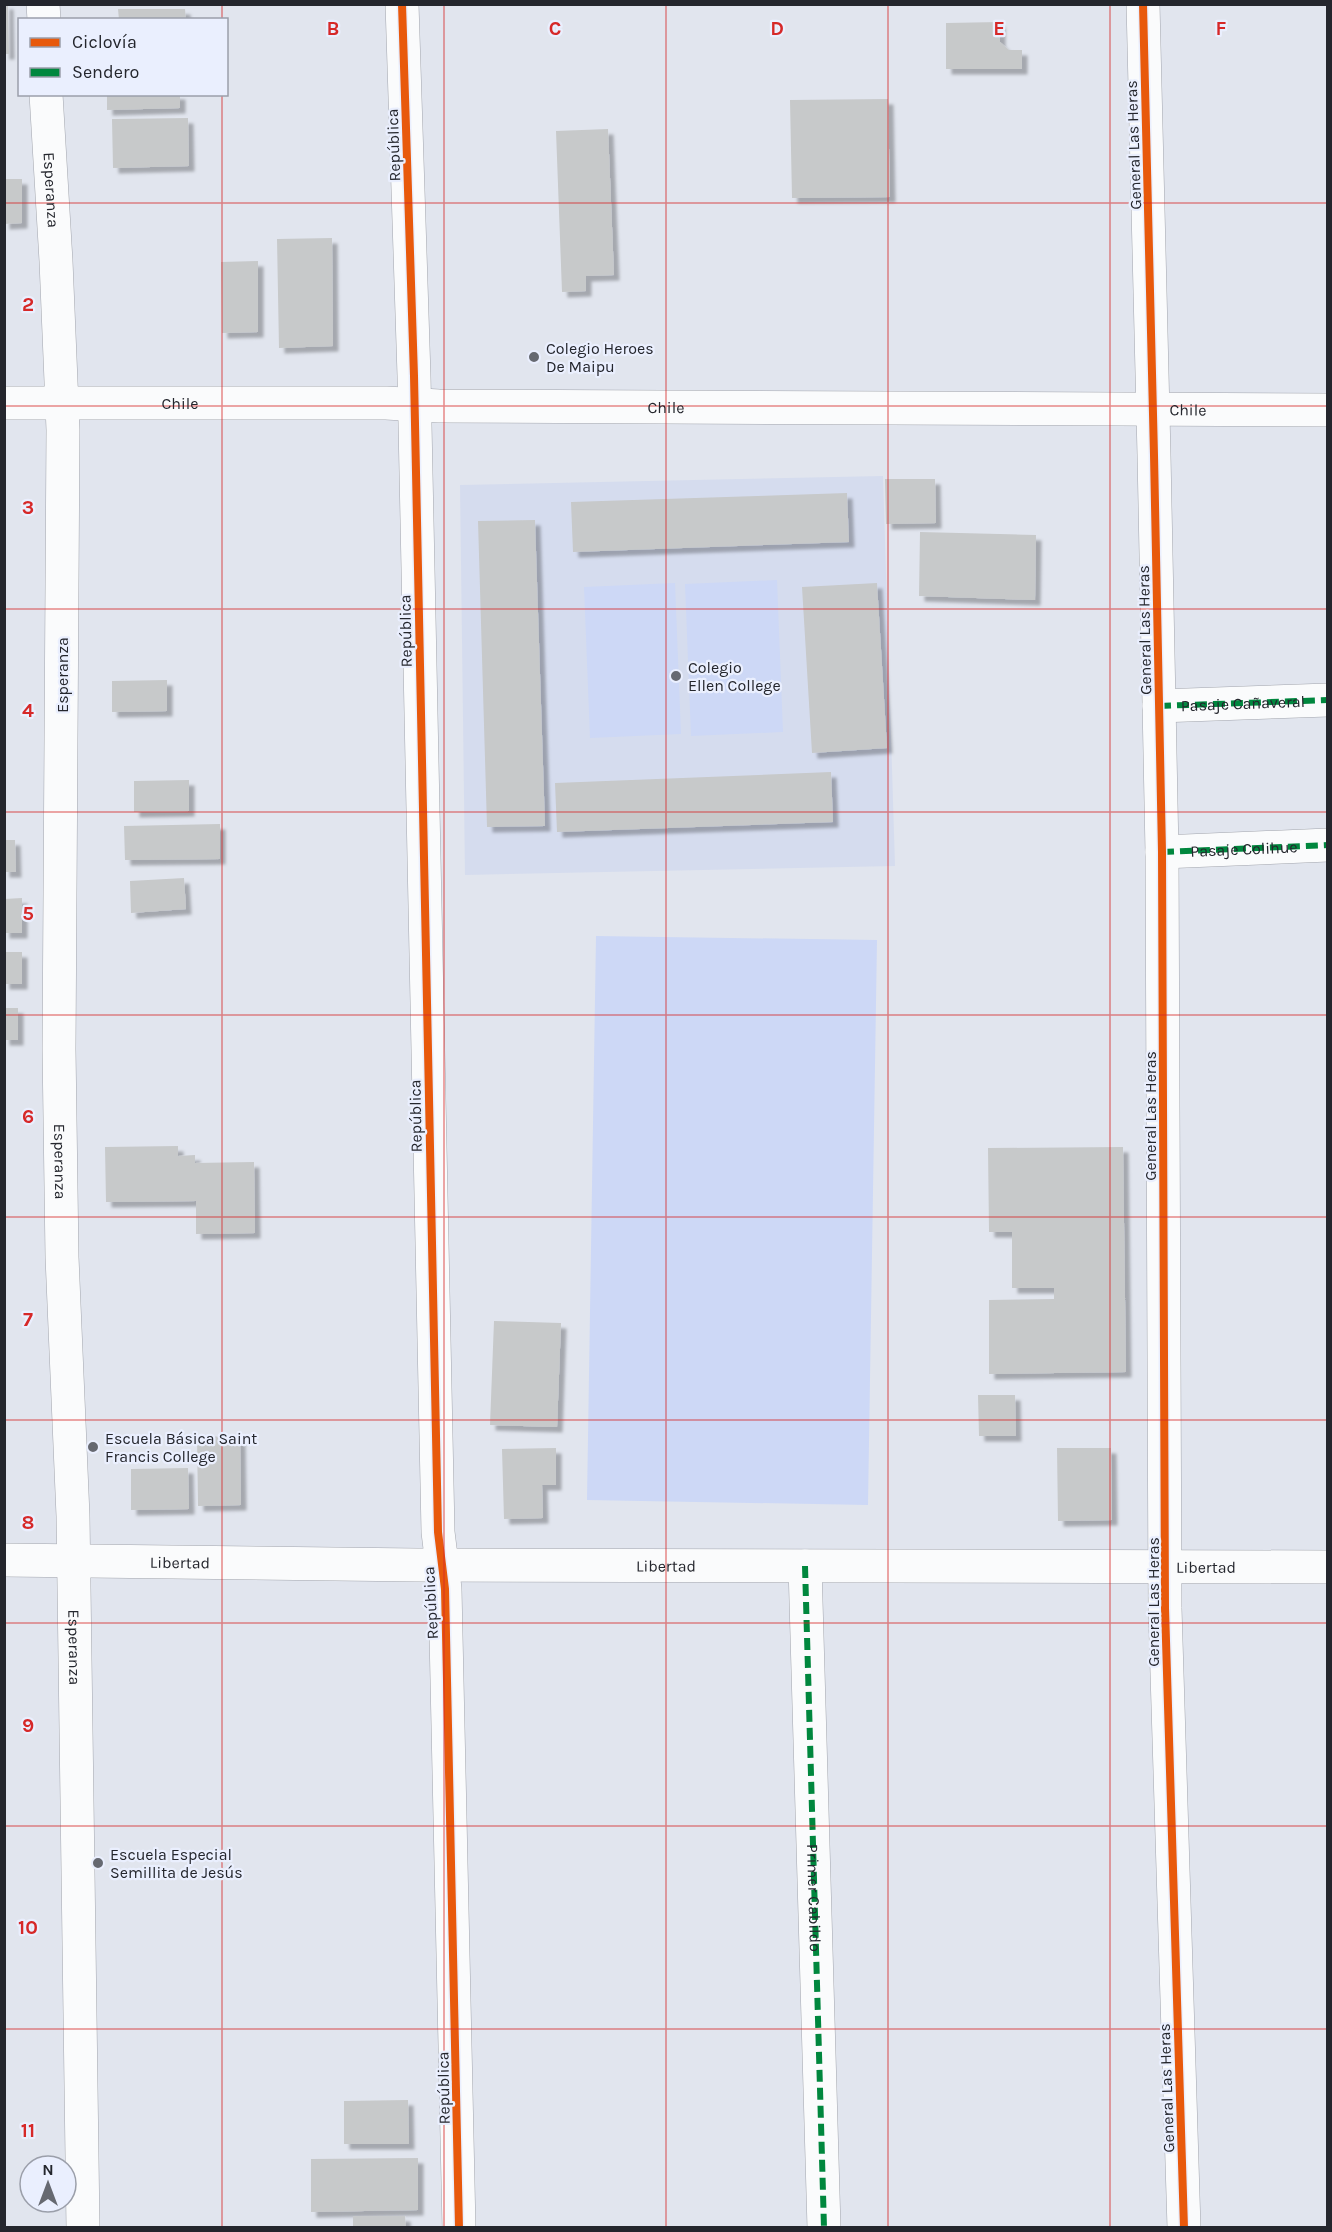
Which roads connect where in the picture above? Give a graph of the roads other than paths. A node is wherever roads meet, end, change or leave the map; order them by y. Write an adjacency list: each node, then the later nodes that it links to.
1 (402, 4): 6 (street, República)
2 (1143, 4): 8 (street, General Las Heras)
3 (46, 96): 5 (street, Esperanza)
4 (4, 403): 5 (street, Chile)
5 (62, 403): 6 (street, Chile); 14 (street, Esperanza)
6 (414, 405): 8 (street, Chile); 15 (street, República)
7 (1328, 410): 8 (street, Chile)
8 (1153, 411): 10 (street, General Las Heras)
9 (1328, 700): 10 (street, Pasaje Cañaveral)
10 (1159, 706): 12 (street, General Las Heras)
11 (1328, 845): 12 (street, Pasaje Colihue)
12 (1162, 852): 17 (street, General Las Heras)
13 (4, 1560): 14 (street, Libertad)
14 (73, 1560): 15 (street, Libertad); 19 (street, Esperanza)
15 (442, 1565): 16 (street, Libertad); 20 (street, República)
16 (805, 1566): 17 (street, Libertad); 21 (street, Primer Cabildo)
17 (1165, 1567): 18 (street, Libertad); 22 (street, General Las Heras)
18 (1328, 1567)
19 (83, 2228)
20 (459, 2228)
21 (824, 2228)
22 (1184, 2228)

